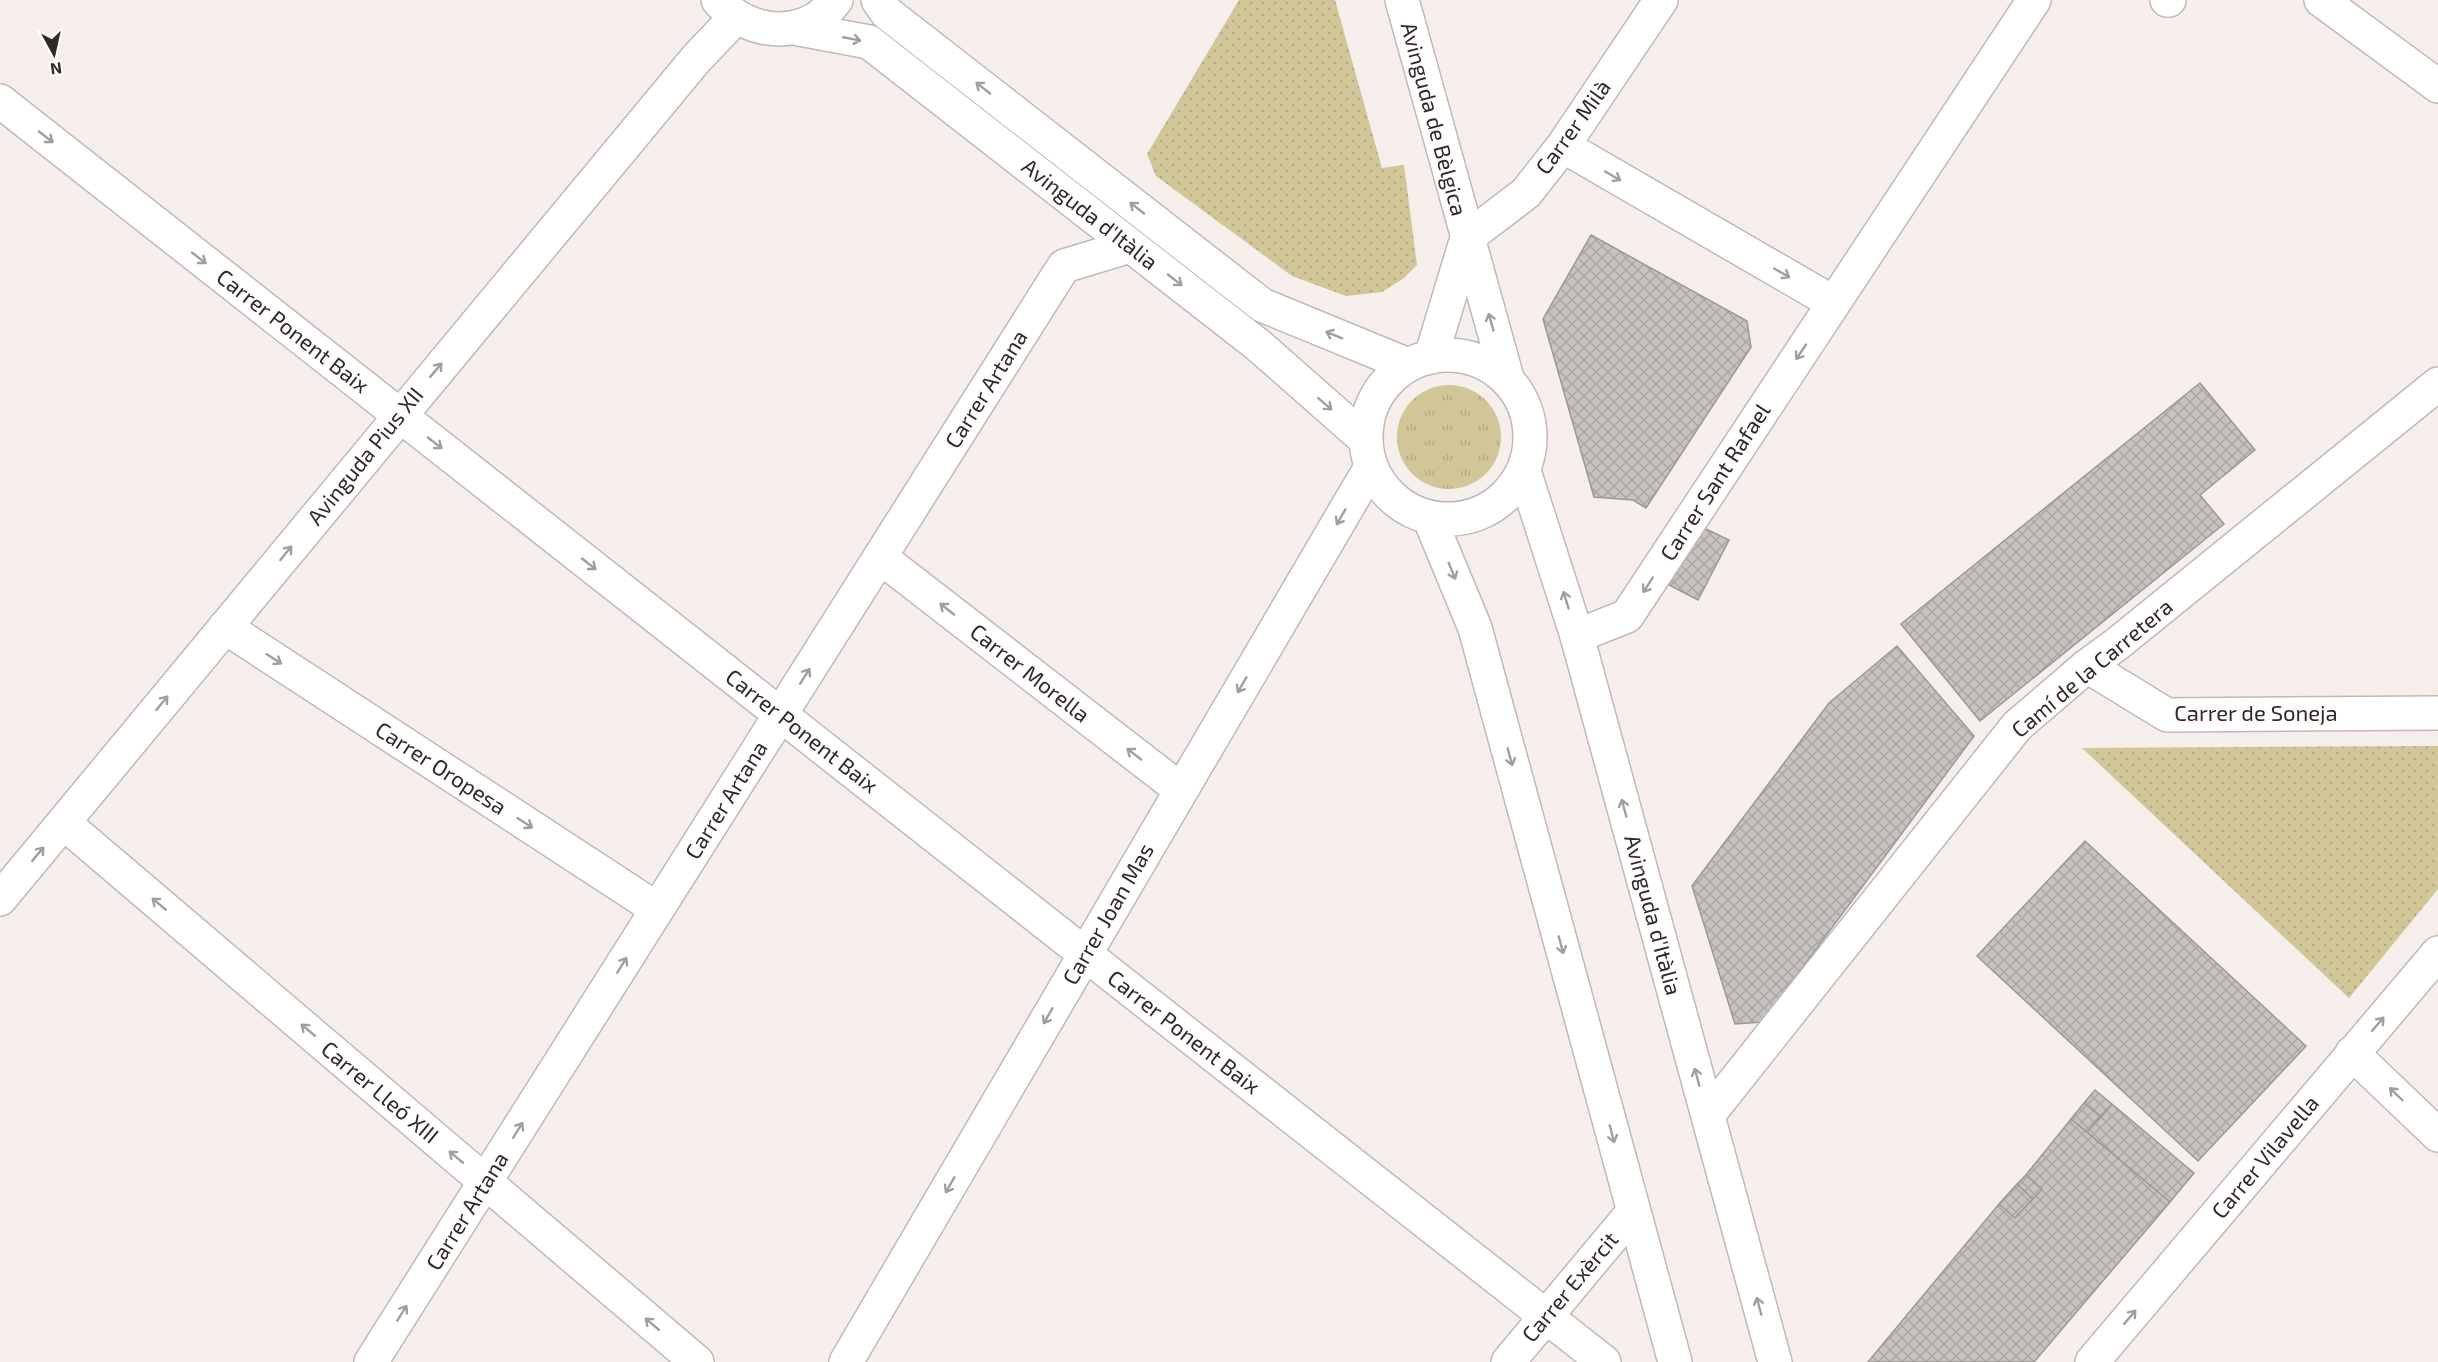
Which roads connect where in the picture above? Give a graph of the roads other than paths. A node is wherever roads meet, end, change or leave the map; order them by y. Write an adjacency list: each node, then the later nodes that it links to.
1 (836, 0): 8 (street)
2 (878, 0): 15 (street, Avinguda d'Itàlia, one-way to 2)
3 (1402, 0): 12 (street, Avinguda de Bèlgica)
4 (1661, 0): 11 (street, Carrer Milà)
5 (2034, 0): 14 (street, Carrer Sant Rafael)
6 (2321, 0): 9 (street)
7 (727, 8): 8 (street); 18 (street, Avinguda Pius XII, one-way to 7)
8 (794, 28): 13 (street, Avinguda d'Itàlia, one-way to 13)
9 (2438, 87)
10 (0, 101): 18 (street, Carrer Ponent Baix, one-way to 18)
11 (1563, 146): 12 (street, Carrer Milà); 14 (street, one-way to 14)
12 (1467, 238): 15 (street, Avinguda de Bèlgica); 16 (street, Avinguda de Bèlgica, one-way to 12)
13 (1130, 246): 19 (street, Avinguda d'Itàlia, one-way to 19); 22 (street, Carrer Artana)
14 (1834, 303): 24 (street, Carrer Sant Rafael, one-way to 24)
15 (1420, 361): 16 (street); 19 (street)
16 (1507, 378): 20 (street)
17 (2438, 384): 25 (street, Camí de la Carretera)
18 (399, 415): 23 (street, Avinguda Pius XII, one-way to 18); 27 (street, Carrer Ponent Baix, one-way to 27)
19 (1368, 453): 21 (street); 28 (street, Carrer Joan Mas, one-way to 28)
20 (1524, 471): 21 (street); 24 (street, Avinguda d'Itàlia, one-way to 20)
21 (1429, 518): 38 (street, one-way to 38)
22 (880, 557): 27 (street, Carrer Artana, one-way to 22); 28 (street, Carrer Morella, one-way to 22)
23 (225, 627): 29 (street, Avinguda Pius XII, one-way to 23); 31 (street, Carrer Oropesa, one-way to 31)
24 (1577, 636): 35 (street, Avinguda d'Itàlia, one-way to 24)
25 (2087, 666): 26 (street, Carrer de Soneja); 35 (street, Camí de la Carretera)
26 (2438, 713)
27 (781, 714): 31 (street, Carrer Artana); 33 (street, Carrer Ponent Baix)
28 (1180, 790): 33 (street, Carrer Joan Mas)
29 (64, 822): 30 (street, Avinguda Pius XII, one-way to 29); 37 (street, Carrer Lleó XIII, one-way to 29)
30 (0, 899)
31 (657, 909): 37 (street, Carrer Artana, one-way to 31)
32 (2438, 953): 34 (street, Carrer Vilavella, one-way to 32)
33 (1085, 954): 39 (street, Carrer Ponent Baix); 42 (street, Carrer Joan Mas, one-way to 42)
34 (2352, 1053): 36 (street, one-way to 34); 47 (street, Carrer Vilavella, one-way to 34)
35 (1708, 1115): 46 (street, Avinguda d'Itàlia, one-way to 35)
36 (2438, 1135)
37 (485, 1182): 40 (street, Carrer Artana, one-way to 37); 41 (street, Carrer Lleó XIII, one-way to 37)
38 (1633, 1212): 39 (street, Carrer Exèrcit); 45 (street)
39 (1545, 1315): 43 (street, Carrer Exèrcit); 44 (street, Carrer Ponent Baix)
40 (371, 1362)
41 (697, 1362)
42 (846, 1362)
43 (1508, 1362)
44 (1604, 1362)
45 (1675, 1362)
46 (1775, 1362)
47 (2092, 1362)

